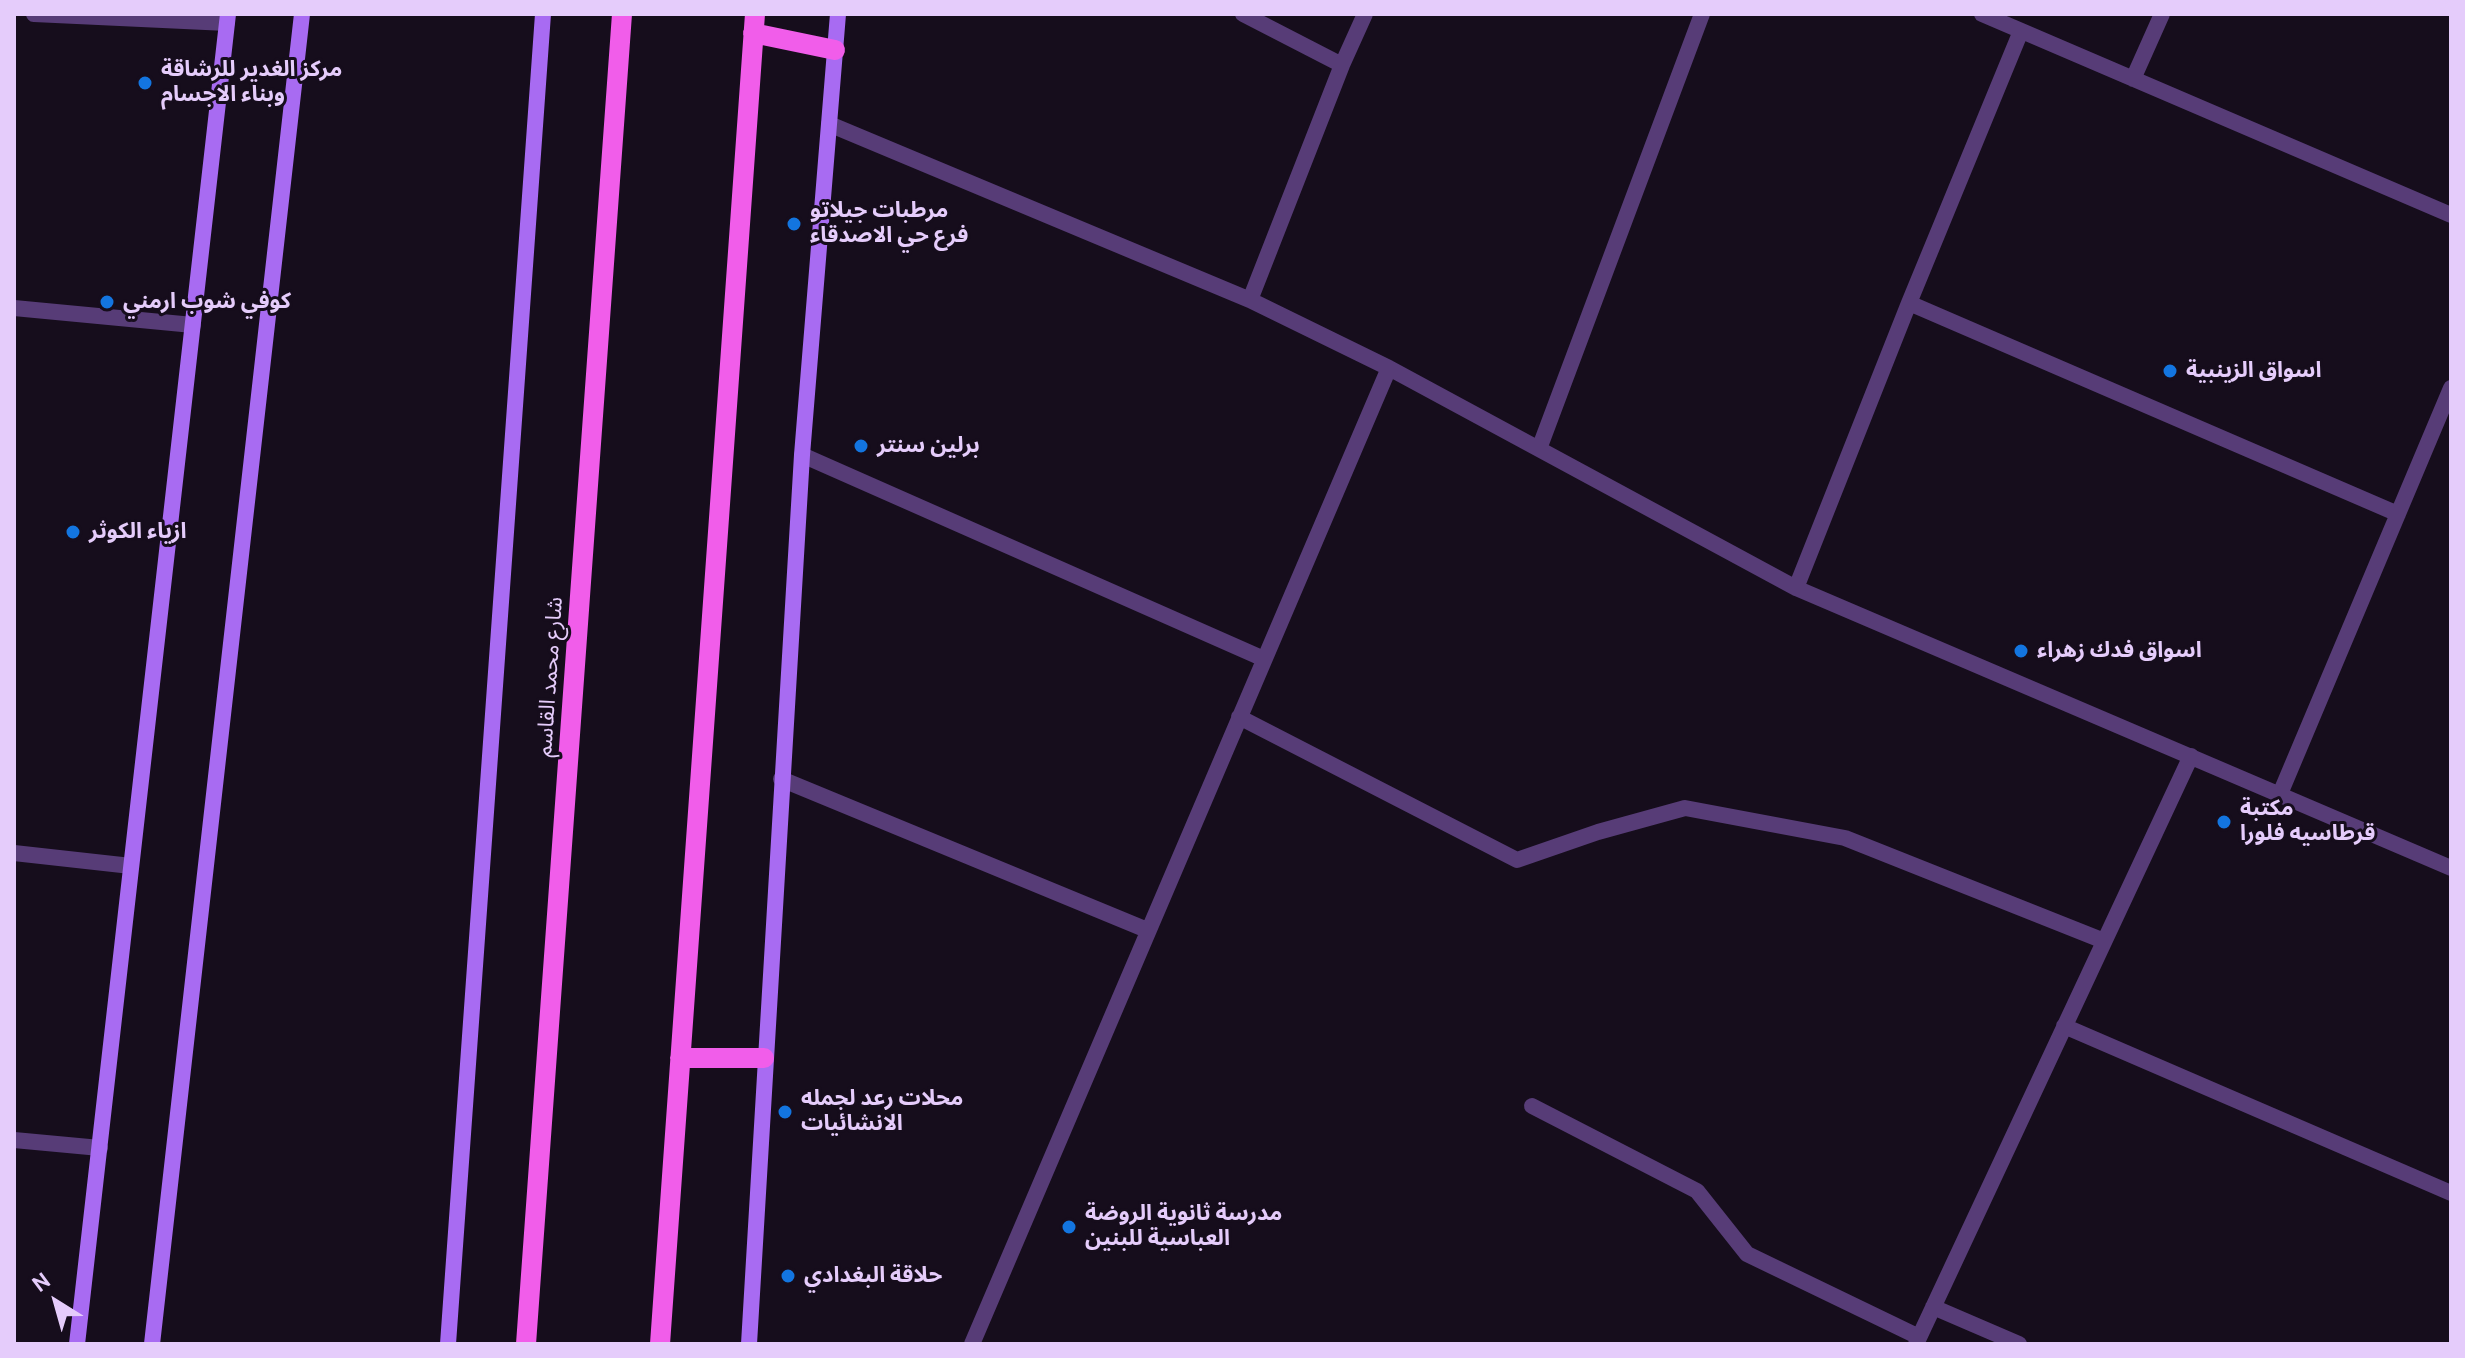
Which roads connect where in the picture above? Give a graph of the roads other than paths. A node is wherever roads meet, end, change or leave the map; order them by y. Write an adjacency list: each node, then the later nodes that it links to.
1 (34, 14): 11 (street)
2 (302, 14): 49 (main road)
3 (543, 14): 50 (main road)
4 (622, 14): 51 (main road, شارع محمد القاسم)
5 (838, 14): 14 (main road)
6 (1243, 14): 15 (street)
7 (1365, 14): 15 (street)
8 (1702, 14): 25 (street)
9 (1982, 14): 13 (street)
10 (2162, 14): 16 (street)
11 (228, 19): 22 (main road)
12 (754, 24): 14 (main road); 40 (main road)
13 (2021, 31): 16 (street); 20 (street)
14 (835, 50): 17 (main road)
15 (1342, 65): 19 (street)
16 (2133, 79): 18 (street)
17 (829, 124): 19 (street); 26 (main road)
18 (2451, 215)
19 (1250, 300): 23 (street)
20 (1909, 303): 27 (street); 28 (street)
21 (14, 308): 22 (street)
22 (193, 325): 35 (main road)
23 (1389, 368): 25 (street); 29 (street)
24 (2451, 388): 27 (street)
25 (1539, 449): 28 (street)
26 (802, 455): 29 (street); 32 (main road)
27 (2398, 514): 33 (street)
28 (1796, 588): 31 (street)
29 (1264, 659): 30 (street)
30 (1239, 717): 37 (street); 38 (street)
31 (2191, 756): 33 (street); 38 (street)
32 (781, 779): 37 (street); 41 (main road)
33 (2280, 794): 36 (street)
34 (14, 853): 35 (street)
35 (131, 866): 44 (main road)
36 (2451, 868)
37 (1147, 930): 54 (street)
38 (2104, 941): 39 (street)
39 (2064, 1026): 45 (street); 46 (street)
40 (680, 1058): 41 (main road); 52 (main road)
41 (764, 1058): 53 (main road)
42 (1532, 1106): 47 (street)
43 (14, 1140): 44 (street)
44 (100, 1148): 48 (main road)
45 (2451, 1193)
46 (1933, 1307): 47 (street); 55 (street)
47 (1917, 1340)
48 (77, 1344)
49 (152, 1344)
50 (448, 1344)
51 (526, 1344)
52 (660, 1344)
53 (749, 1344)
54 (972, 1344)
55 (2019, 1344)

